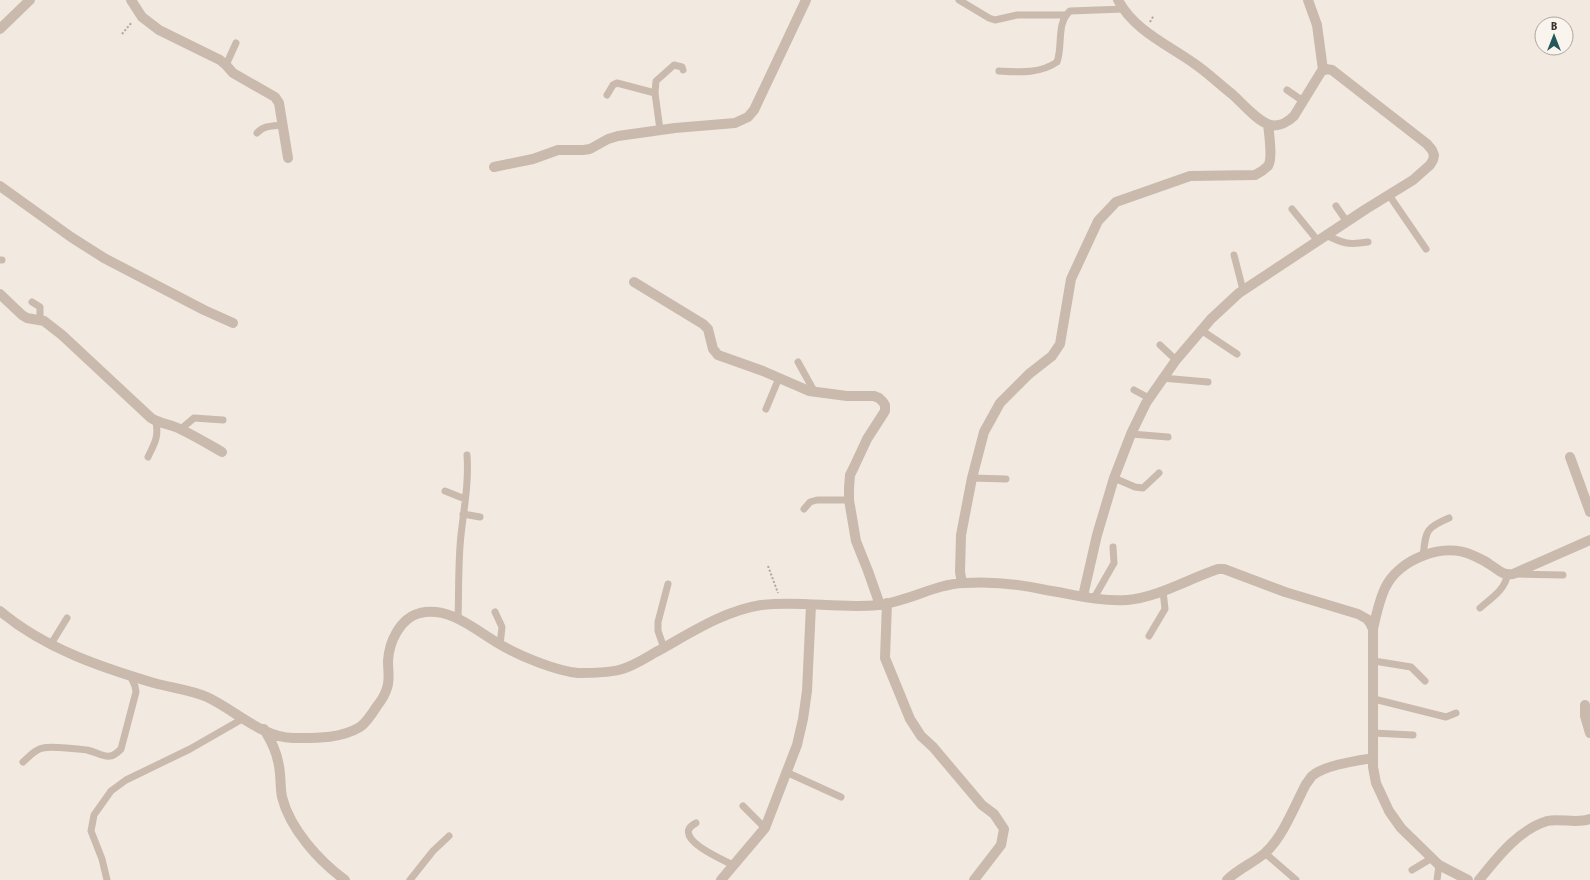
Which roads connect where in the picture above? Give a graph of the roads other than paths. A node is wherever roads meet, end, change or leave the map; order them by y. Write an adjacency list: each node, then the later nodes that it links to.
1 (30, 0): 9 (street)
2 (806, 0): 21 (street)
3 (959, 0): 8 (lane)
4 (1118, 0): 7 (street)
5 (1308, 0): 13 (street)
6 (133, 1): 11 (street)
7 (1124, 9): 8 (lane); 19 (street)
8 (1065, 15): 14 (lane)
9 (0, 29)
10 (236, 43): 11 (lane)
11 (226, 65): 20 (street)
12 (683, 70): 16 (lane)
13 (1324, 70): 18 (street); 26 (street)
14 (999, 71)
15 (1287, 90): 18 (lane)
16 (654, 93): 17 (lane); 21 (lane)
17 (607, 95)
18 (1303, 101): 19 (street)
19 (1268, 124): 63 (street)
20 (283, 125): 22 (lane); 23 (street)
21 (660, 130): 24 (street)
22 (257, 133)
23 (288, 158)
24 (494, 167)
25 (0, 186): 40 (street)
26 (1389, 195): 29 (street); 33 (lane)
27 (1336, 206): 29 (lane)
28 (1292, 209): 31 (lane)
29 (1347, 222): 30 (street)
30 (1326, 235): 31 (street); 32 (lane)
31 (1318, 241): 36 (street)
32 (1368, 242)
33 (1426, 249)
34 (1234, 255): 36 (lane)
35 (634, 282): 46 (street)
36 (1243, 290): 41 (street)
37 (0, 294): 39 (street)
38 (32, 302): 39 (lane)
39 (40, 319): 54 (street)
40 (233, 323)
41 (1201, 330): 43 (lane); 44 (street)
42 (1160, 345): 44 (lane)
43 (1237, 354)
44 (1176, 360): 47 (street)
45 (798, 362): 50 (lane)
46 (780, 378): 50 (street); 52 (lane)
47 (1162, 378): 48 (lane); 51 (street)
48 (1208, 382)
49 (1134, 390): 51 (lane)
50 (814, 392): 68 (street)
51 (1149, 398): 56 (street)
52 (766, 408)
53 (223, 420): 55 (lane)
54 (156, 422): 55 (street); 60 (lane)
55 (181, 429): 58 (street)
56 (1131, 434): 57 (lane); 64 (street)
57 (1168, 437)
58 (222, 452)
59 (467, 455): 67 (lane)
60 (148, 457)
61 (1570, 457): 70 (street)
62 (1159, 473): 64 (lane)
63 (972, 478): 65 (lane); 79 (street)
64 (1114, 478): 82 (street)
65 (1006, 479)
66 (445, 491): 67 (lane)
67 (466, 499): 71 (lane)
68 (849, 500): 69 (lane); 84 (street)
69 (804, 508)
70 (1590, 512)
71 (463, 514): 72 (lane); 90 (lane)
72 (480, 517)
73 (1449, 518): 76 (lane)
74 (1590, 540): 77 (street)
75 (1113, 547): 83 (lane)
76 (1422, 556): 77 (street); 91 (street)
77 (1510, 574): 78 (lane); 86 (lane)
78 (1563, 575)
79 (962, 583): 82 (street); 84 (street)
80 (668, 584): 95 (lane)
81 (1162, 591): 83 (street); 91 (street); 92 (lane)
82 (1083, 596): 83 (street)
83 (1094, 598)
84 (883, 604): 85 (street); 124 (street)
85 (811, 605): 95 (street); 109 (street)
86 (1480, 608)
87 (0, 611): 93 (street)
88 (495, 612): 94 (lane)
89 (67, 618): 93 (lane)
90 (458, 618): 94 (street); 103 (street)
91 (1373, 629): 96 (street)
92 (1149, 636)
93 (51, 644): 97 (street)
94 (500, 645): 95 (street)
95 (664, 648)
96 (1374, 662): 98 (lane); 99 (street)
97 (130, 675): 102 (street); 108 (lane)
98 (1425, 681)
99 (1374, 699): 101 (lane); 104 (street)
100 (1585, 705): 105 (street)
101 (1456, 713)
102 (244, 718): 103 (street); 121 (lane)
103 (264, 729): 122 (street)
104 (1373, 732): 106 (lane); 107 (street)
105 (1590, 732)
106 (1412, 735)
107 (1372, 758): 116 (street); 117 (street)
108 (23, 762)
109 (786, 772): 110 (lane); 114 (street)
110 (841, 797)
111 (743, 806): 114 (lane)
112 (1590, 819): 129 (street)
113 (696, 823): 118 (lane)
114 (765, 828): 118 (street)
115 (449, 836): 123 (lane)
116 (1265, 853): 125 (street); 126 (lane)
117 (1435, 862): 119 (lane); 127 (lane); 128 (street)
118 (733, 865): 120 (street)
119 (1412, 870)
120 (722, 879)
121 (107, 880)
122 (344, 880)
123 (410, 880)
124 (974, 880)
125 (1227, 880)
126 (1296, 880)
127 (1436, 880)
128 (1468, 880)
129 (1479, 880)

